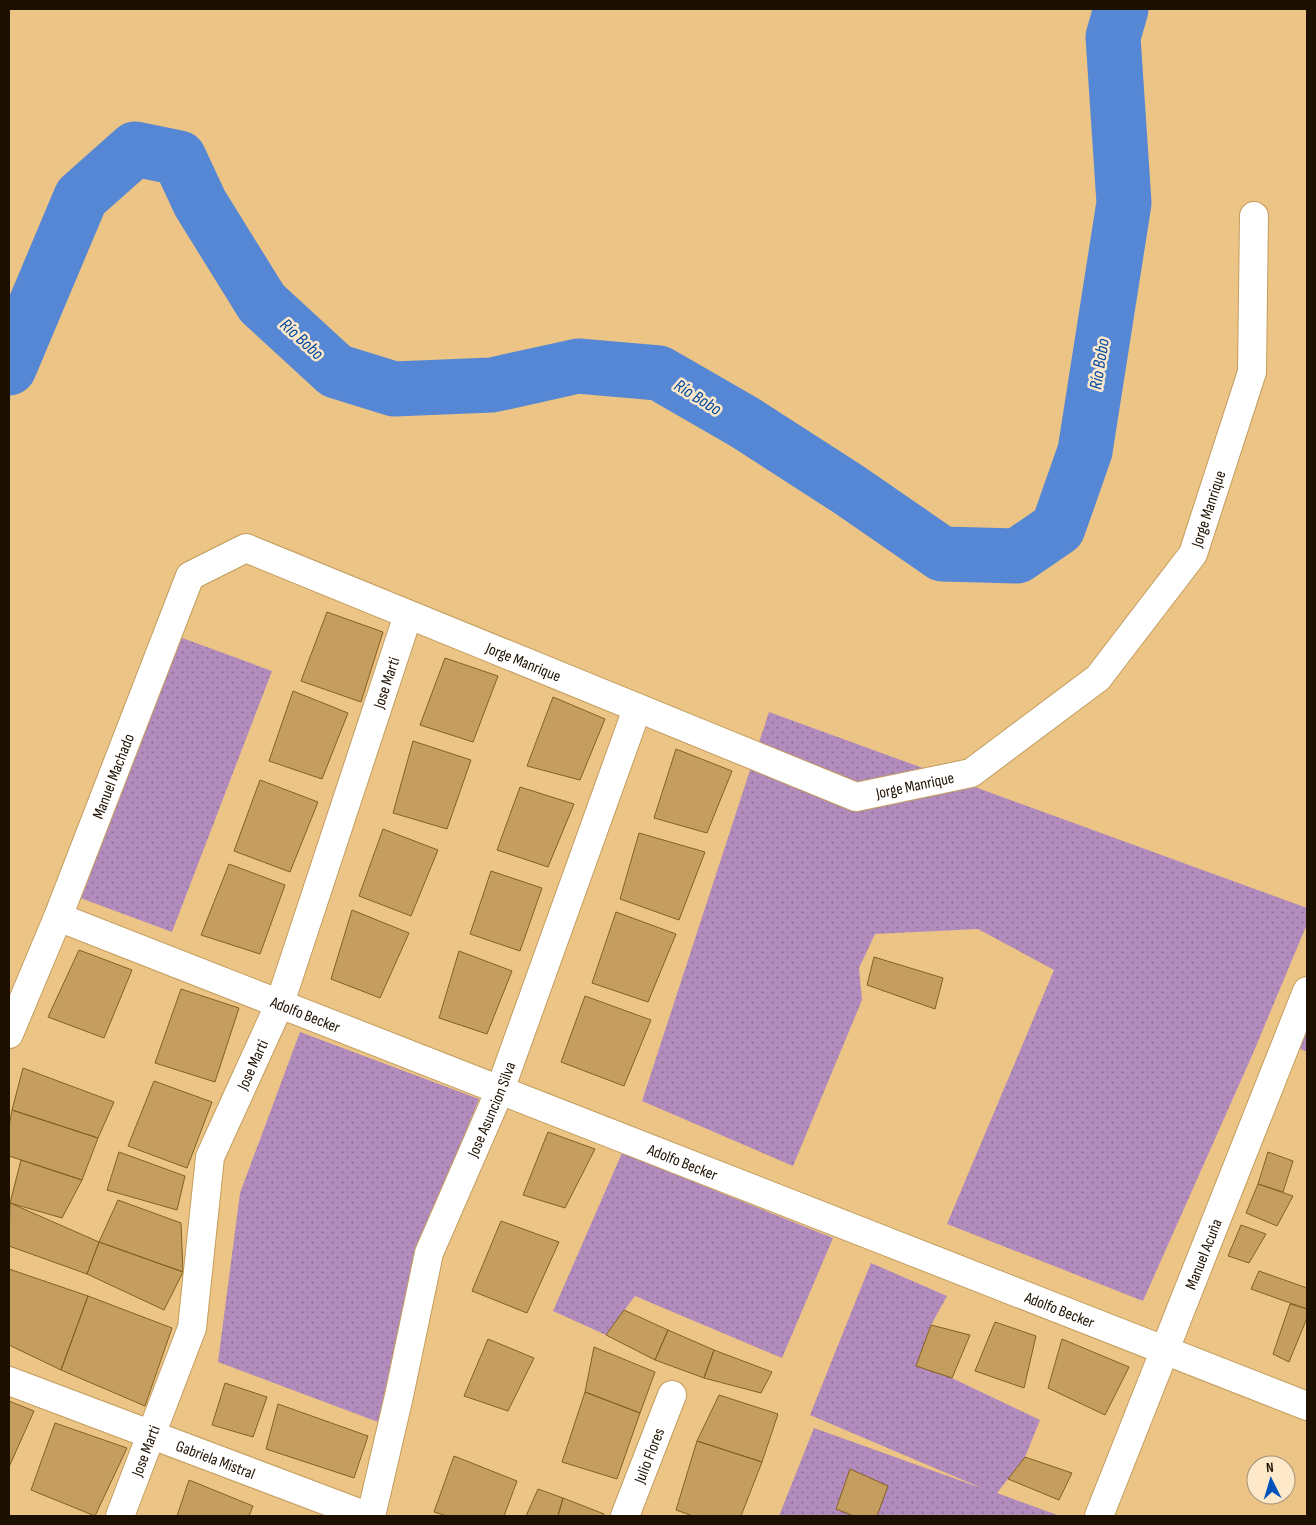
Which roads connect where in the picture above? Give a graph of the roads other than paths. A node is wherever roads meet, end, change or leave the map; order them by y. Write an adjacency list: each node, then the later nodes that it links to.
1 (1254, 216): 4 (street, Jorge Manrique)
2 (246, 548): 3 (street, Jorge Manrique); 5 (street, Manuel Machado)
3 (408, 615): 4 (street, Jorge Manrique); 7 (street, Jose Marti)
4 (637, 709): 9 (street, Jose Asuncion Silva)
5 (58, 917): 7 (street, Adolfo Becker); 8 (street, Manuel Machado)
6 (1307, 991): 10 (street, Manuel Acuña)
7 (280, 1003): 9 (street, Adolfo Becker); 14 (street, Jose Marti)
8 (9, 1034)
9 (500, 1090): 10 (street, Adolfo Becker); 17 (street, Jose Asuncion Silva)
10 (1165, 1350): 13 (street, Adolfo Becker); 19 (street, Manuel Acuña)
11 (9, 1381): 14 (street, Gabriela Mistral)
12 (672, 1395): 18 (street, Julio Flores)
13 (1307, 1406)
14 (152, 1435): 15 (street, Jose Marti); 16 (street, Gabriela Mistral)
15 (120, 1516)
16 (366, 1516)
17 (371, 1516)
18 (625, 1516)
19 (1099, 1516)

